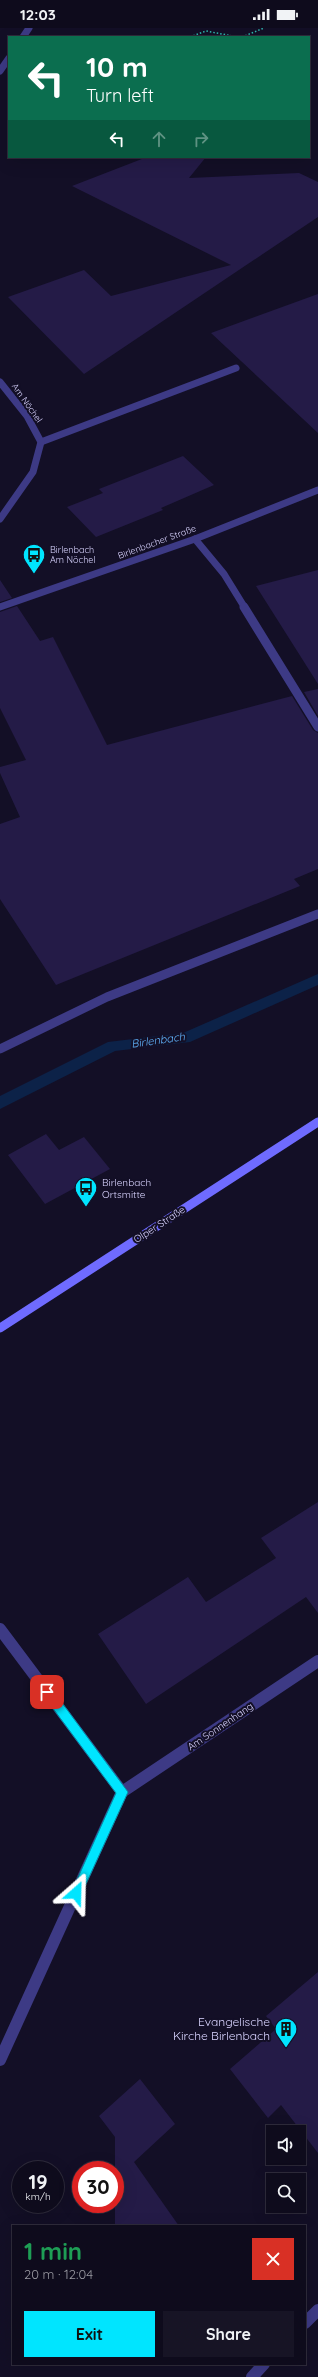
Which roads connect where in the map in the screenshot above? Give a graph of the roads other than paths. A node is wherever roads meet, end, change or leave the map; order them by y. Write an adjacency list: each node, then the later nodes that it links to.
1 (30, 28): 2 (street)
2 (24, 36)
3 (8, 59): 4 (street)
4 (0, 71)
5 (236, 368): 7 (street)
6 (0, 382): 7 (street, Am Nöchel)
7 (41, 442): 9 (street)
8 (318, 490): 10 (street, Birlenbacher Straße)
9 (0, 519)
10 (195, 540): 11 (street, Birlenbacher Straße); 12 (street)
11 (0, 607)
12 (318, 727)
13 (318, 914): 14 (street)
14 (0, 1049)
15 (318, 1122): 16 (main road, Olper Straße)
16 (0, 1328)
17 (0, 1629): 19 (street)
18 (318, 1661): 19 (street, Am Sonnenhang)
19 (122, 1792): 20 (street)
20 (0, 2060)
21 (318, 2310): 22 (street)
22 (306, 2322)
23 (263, 2365): 24 (street)
24 (252, 2377)

